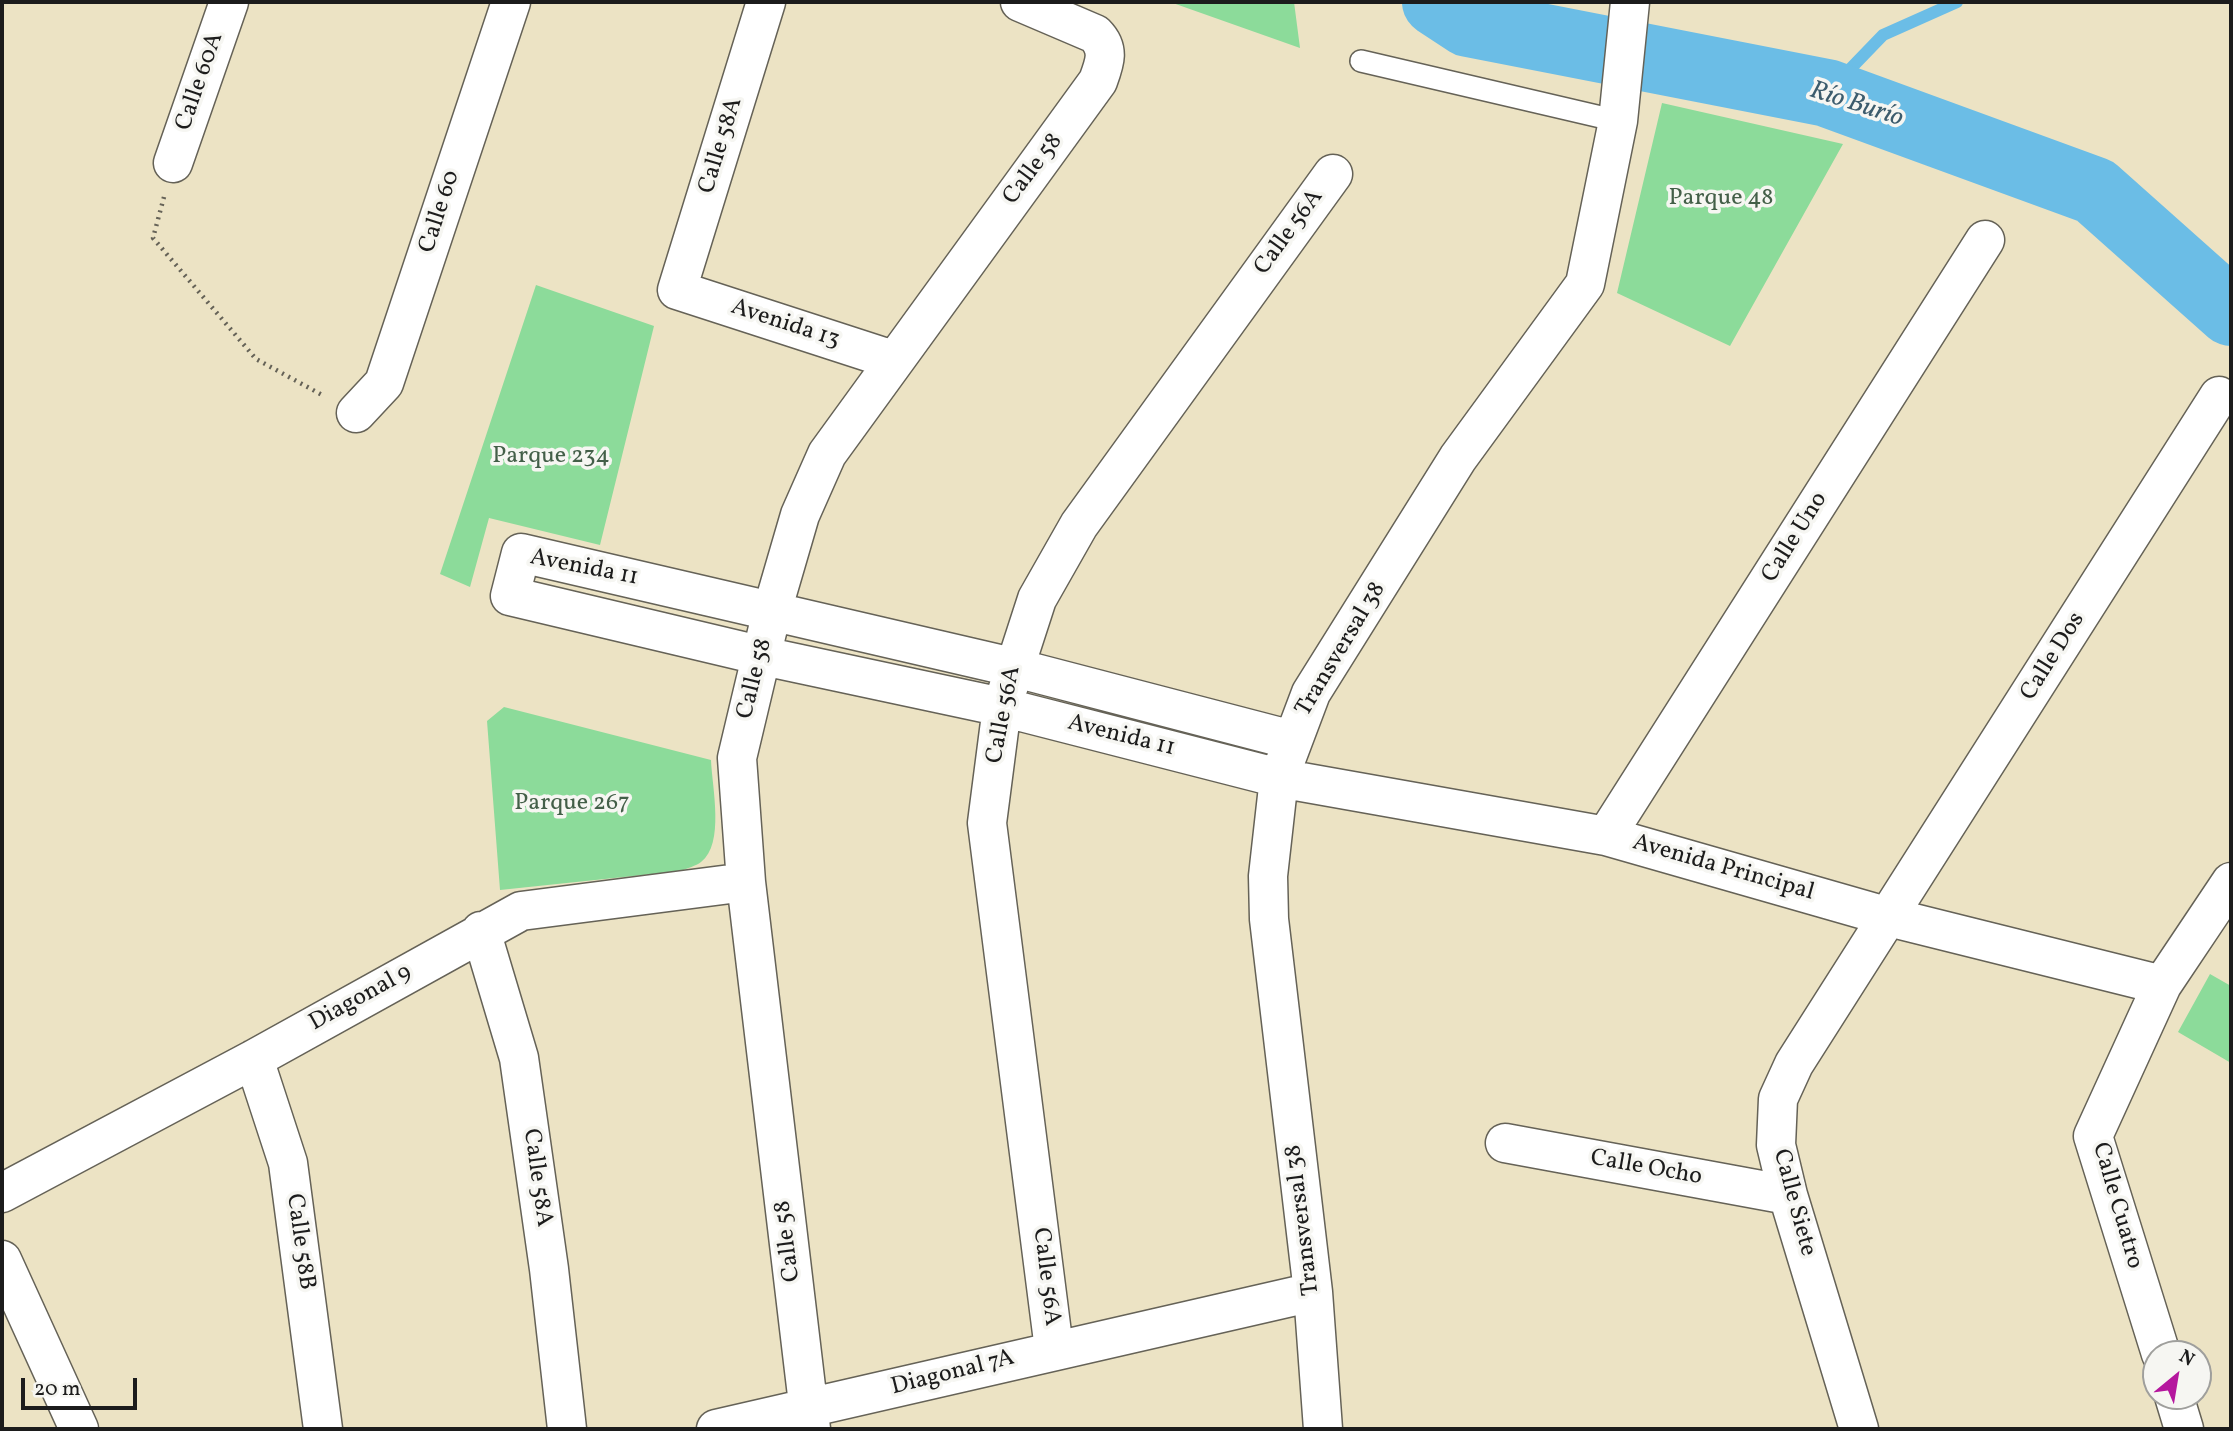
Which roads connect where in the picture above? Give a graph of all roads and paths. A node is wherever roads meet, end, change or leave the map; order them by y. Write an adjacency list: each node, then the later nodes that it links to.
1 (229, 2): 8 (street, Calle 60A)
2 (511, 2): 14 (street, Calle 60)
3 (766, 2): 11 (street, Calle 58A)
4 (1020, 2): 12 (street, Calle 58)
5 (1630, 2): 7 (street, Transversal 38)
6 (1361, 61): 7 (lane)
7 (1620, 109): 19 (street, Transversal 38)
8 (173, 163): 14 (path)
9 (1333, 174): 17 (street, Calle 56A)
10 (1985, 240): 21 (street, Calle Uno)
11 (677, 290): 12 (street, Avenida 13)
12 (893, 360): 15 (street, Calle 58)
13 (2219, 396): 24 (street, Calle Dos)
14 (356, 413)
15 (772, 611): 16 (street, Calle 58); 16 (street, Avenida 11); 17 (street, Avenida 11)
16 (763, 656): 18 (street, Avenida 11); 22 (street, Calle 58)
17 (1012, 667): 18 (street, Calle 56A); 19 (street, Avenida 11)
18 (1002, 707): 20 (street, Avenida 11); 34 (street, Calle 56A)
19 (1292, 740): 20 (street, Transversal 38)
20 (1279, 778): 21 (street, Avenida Principal); 32 (street, Transversal 38)
21 (1606, 836): 24 (street, Avenida Principal)
22 (746, 882): 25 (street, Diagonal 9); 36 (street, Calle 58)
23 (2231, 882): 26 (street, Calle Cuatro)
24 (1889, 917): 26 (street, Avenida Principal); 30 (street, Calle Siete)
25 (481, 931): 27 (street, Diagonal 9); 39 (street, Calle 58A)
26 (2162, 985): 33 (street, Calle Cuatro)
27 (254, 1059): 29 (street, Diagonal 9); 38 (street, Calle 58B)
28 (1505, 1143): 30 (street, Calle Ocho)
29 (2, 1193)
30 (1788, 1195): 42 (street, Calle Siete)
31 (2, 1260): 37 (street)
32 (1314, 1292): 34 (street, Diagonal 7A); 41 (street, Transversal 38)
33 (2157, 1340)
34 (1054, 1349): 36 (street, Diagonal 7A)
35 (2178, 1410): 43 (street)
36 (810, 1419): 40 (street, Diagonal 7A)
37 (79, 1429)
38 (323, 1429)
39 (568, 1429)
40 (716, 1429)
41 (1323, 1429)
42 (1859, 1429)
43 (2184, 1429)

